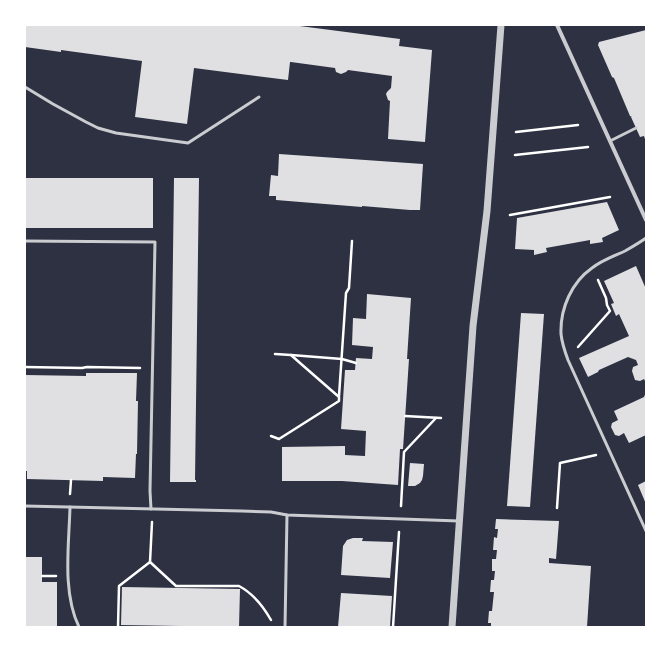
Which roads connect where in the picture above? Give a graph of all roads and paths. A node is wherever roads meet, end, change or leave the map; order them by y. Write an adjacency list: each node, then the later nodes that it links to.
1 (501, 25): 39 (street)
2 (557, 25): 8 (street)
3 (25, 87): 4 (lane)
4 (259, 97)
5 (578, 125): 7 (path)
6 (636, 128): 8 (lane)
7 (516, 132)
8 (610, 141): 13 (street)
9 (588, 147): 10 (path)
10 (515, 155)
11 (610, 197): 12 (path)
12 (510, 215)
13 (646, 220)
14 (646, 238): 30 (lane)
15 (25, 241): 37 (lane)
16 (352, 241): 21 (path)
17 (596, 274): 18 (path)
18 (577, 348)
19 (275, 354): 20 (path)
20 (291, 355): 21 (path); 25 (path)
21 (342, 359): 22 (path); 25 (path)
22 (356, 363)
23 (25, 367): 24 (path)
24 (140, 368)
25 (340, 398): 29 (path)
26 (405, 416): 27 (path)
27 (436, 418): 28 (path); 34 (path)
28 (441, 418)
29 (271, 436)
30 (610, 452): 36 (path); 41 (lane)
31 (71, 480): 32 (path)
32 (70, 491)
33 (25, 506): 35 (lane)
34 (401, 506)
35 (70, 507): 37 (lane); 44 (lane)
36 (557, 508)
37 (151, 509): 38 (lane); 42 (path)
38 (287, 515): 39 (lane); 46 (lane)
39 (459, 521): 48 (street)
40 (399, 531): 47 (path)
41 (646, 531)
42 (150, 562): 43 (path); 45 (path)
43 (275, 626)
44 (79, 627)
45 (118, 627)
46 (285, 627)
47 (393, 627)
48 (452, 627)

